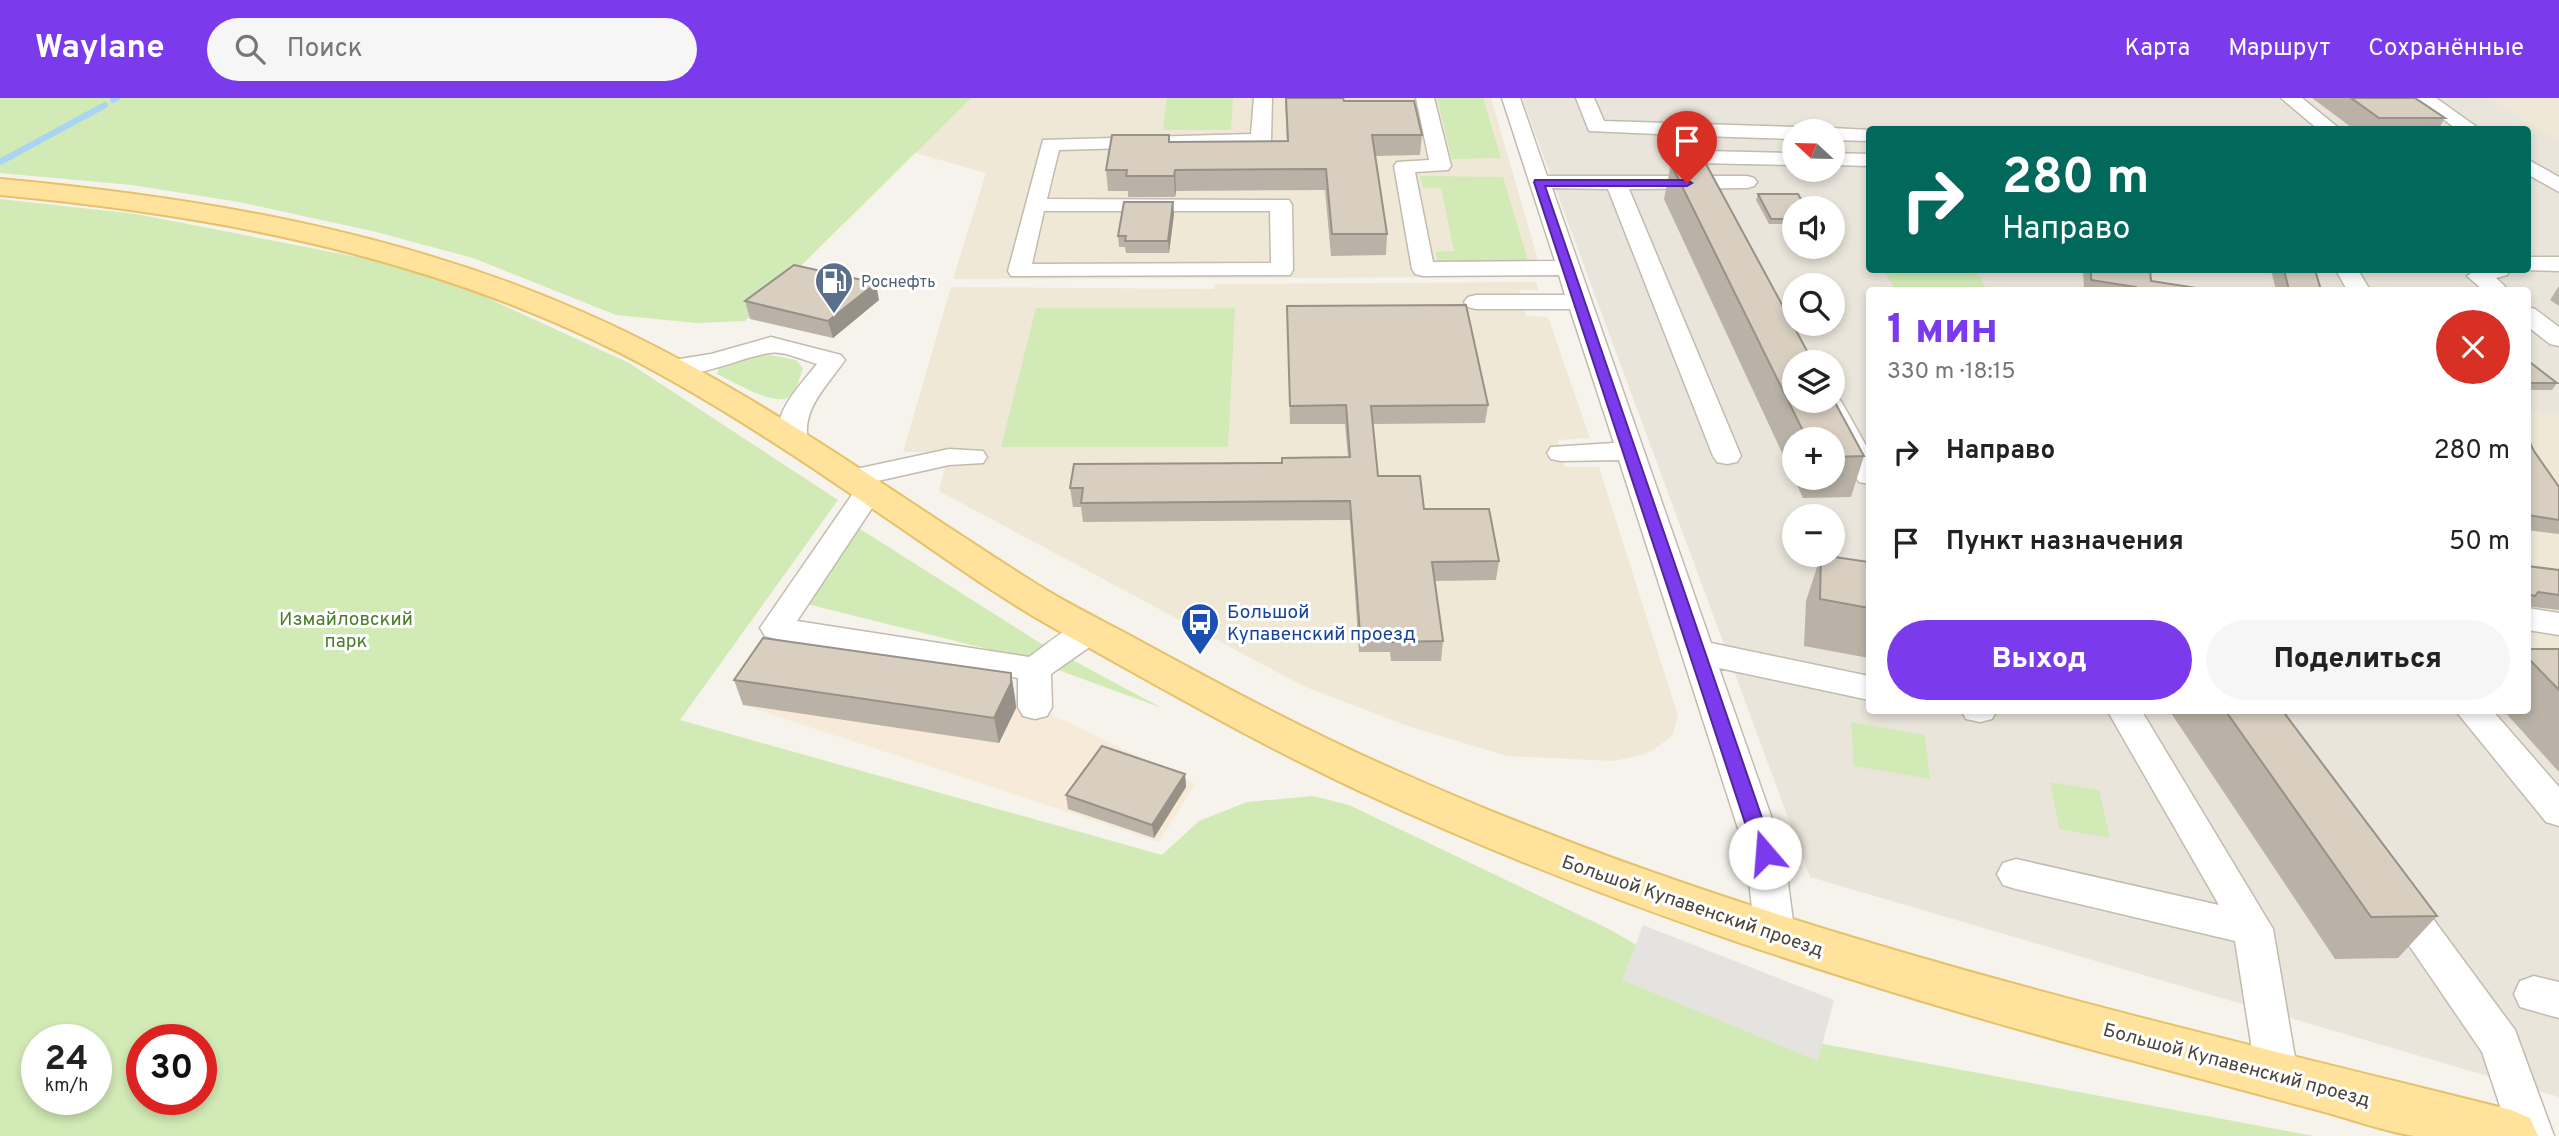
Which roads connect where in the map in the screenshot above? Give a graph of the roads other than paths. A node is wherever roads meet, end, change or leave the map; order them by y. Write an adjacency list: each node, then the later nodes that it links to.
1 (1263, 98): 23 (street)
2 (1425, 98): 27 (street)
3 (1511, 98): 17 (street)
4 (1585, 98): 9 (street)
5 (2290, 98): 7 (street)
6 (2423, 98): 8 (street)
7 (2327, 126)
8 (2466, 126)
9 (1688, 130): 10 (street); 13 (street)
10 (1782, 133)
11 (1845, 134): 12 (street)
12 (1866, 135)
13 (1782, 159)
14 (1845, 159): 15 (street)
15 (1866, 160)
16 (2531, 168): 21 (street)
17 (1539, 182): 20 (street); 27 (street)
18 (1747, 182): 19 (street)
19 (1712, 183): 20 (street); 24 (street)
20 (1617, 184): 39 (street)
21 (2559, 186)
22 (0, 187): 34 (main road, Большой Купавенский проезд)
23 (1034, 205): 23 (street)
24 (1724, 207)
25 (2531, 264): 26 (street)
26 (2559, 264)
27 (1569, 268): 31 (street)
28 (2489, 273): 29 (street)
29 (2493, 287)
30 (1476, 302): 31 (street)
31 (1580, 302): 37 (street)
32 (2531, 317): 33 (street)
33 (2559, 339)
34 (670, 367): 36 (main road, Большой Купавенский проезд); 36 (street)
35 (1835, 413): 41 (street)
36 (794, 442): 42 (main road, Большой Купавенский проезд)
37 (1631, 451): 38 (street); 46 (street)
38 (1561, 453)
39 (1727, 456)
40 (973, 457): 42 (street)
41 (1866, 471)
42 (863, 486): 45 (main road, Большой Купавенский проезд); 47 (street)
43 (2531, 620): 44 (street)
44 (2559, 624)
45 (1090, 631): 47 (street); 56 (main road, Большой Купавенский проезд)
46 (1698, 652): 48 (street); 56 (street)
47 (1034, 669): 49 (street)
48 (1866, 687)
49 (1035, 707)
50 (2126, 714): 55 (street)
51 (2475, 714): 52 (street)
52 (2559, 812)
53 (2016, 874): 55 (street)
54 (2380, 876): 59 (street)
55 (2253, 929): 57 (street)
56 (1775, 936): 57 (main road, Большой Купавенский проезд)
57 (2277, 1075): 58 (main road, Большой Купавенский проезд)
58 (2511, 1136)
59 (2532, 1136)

